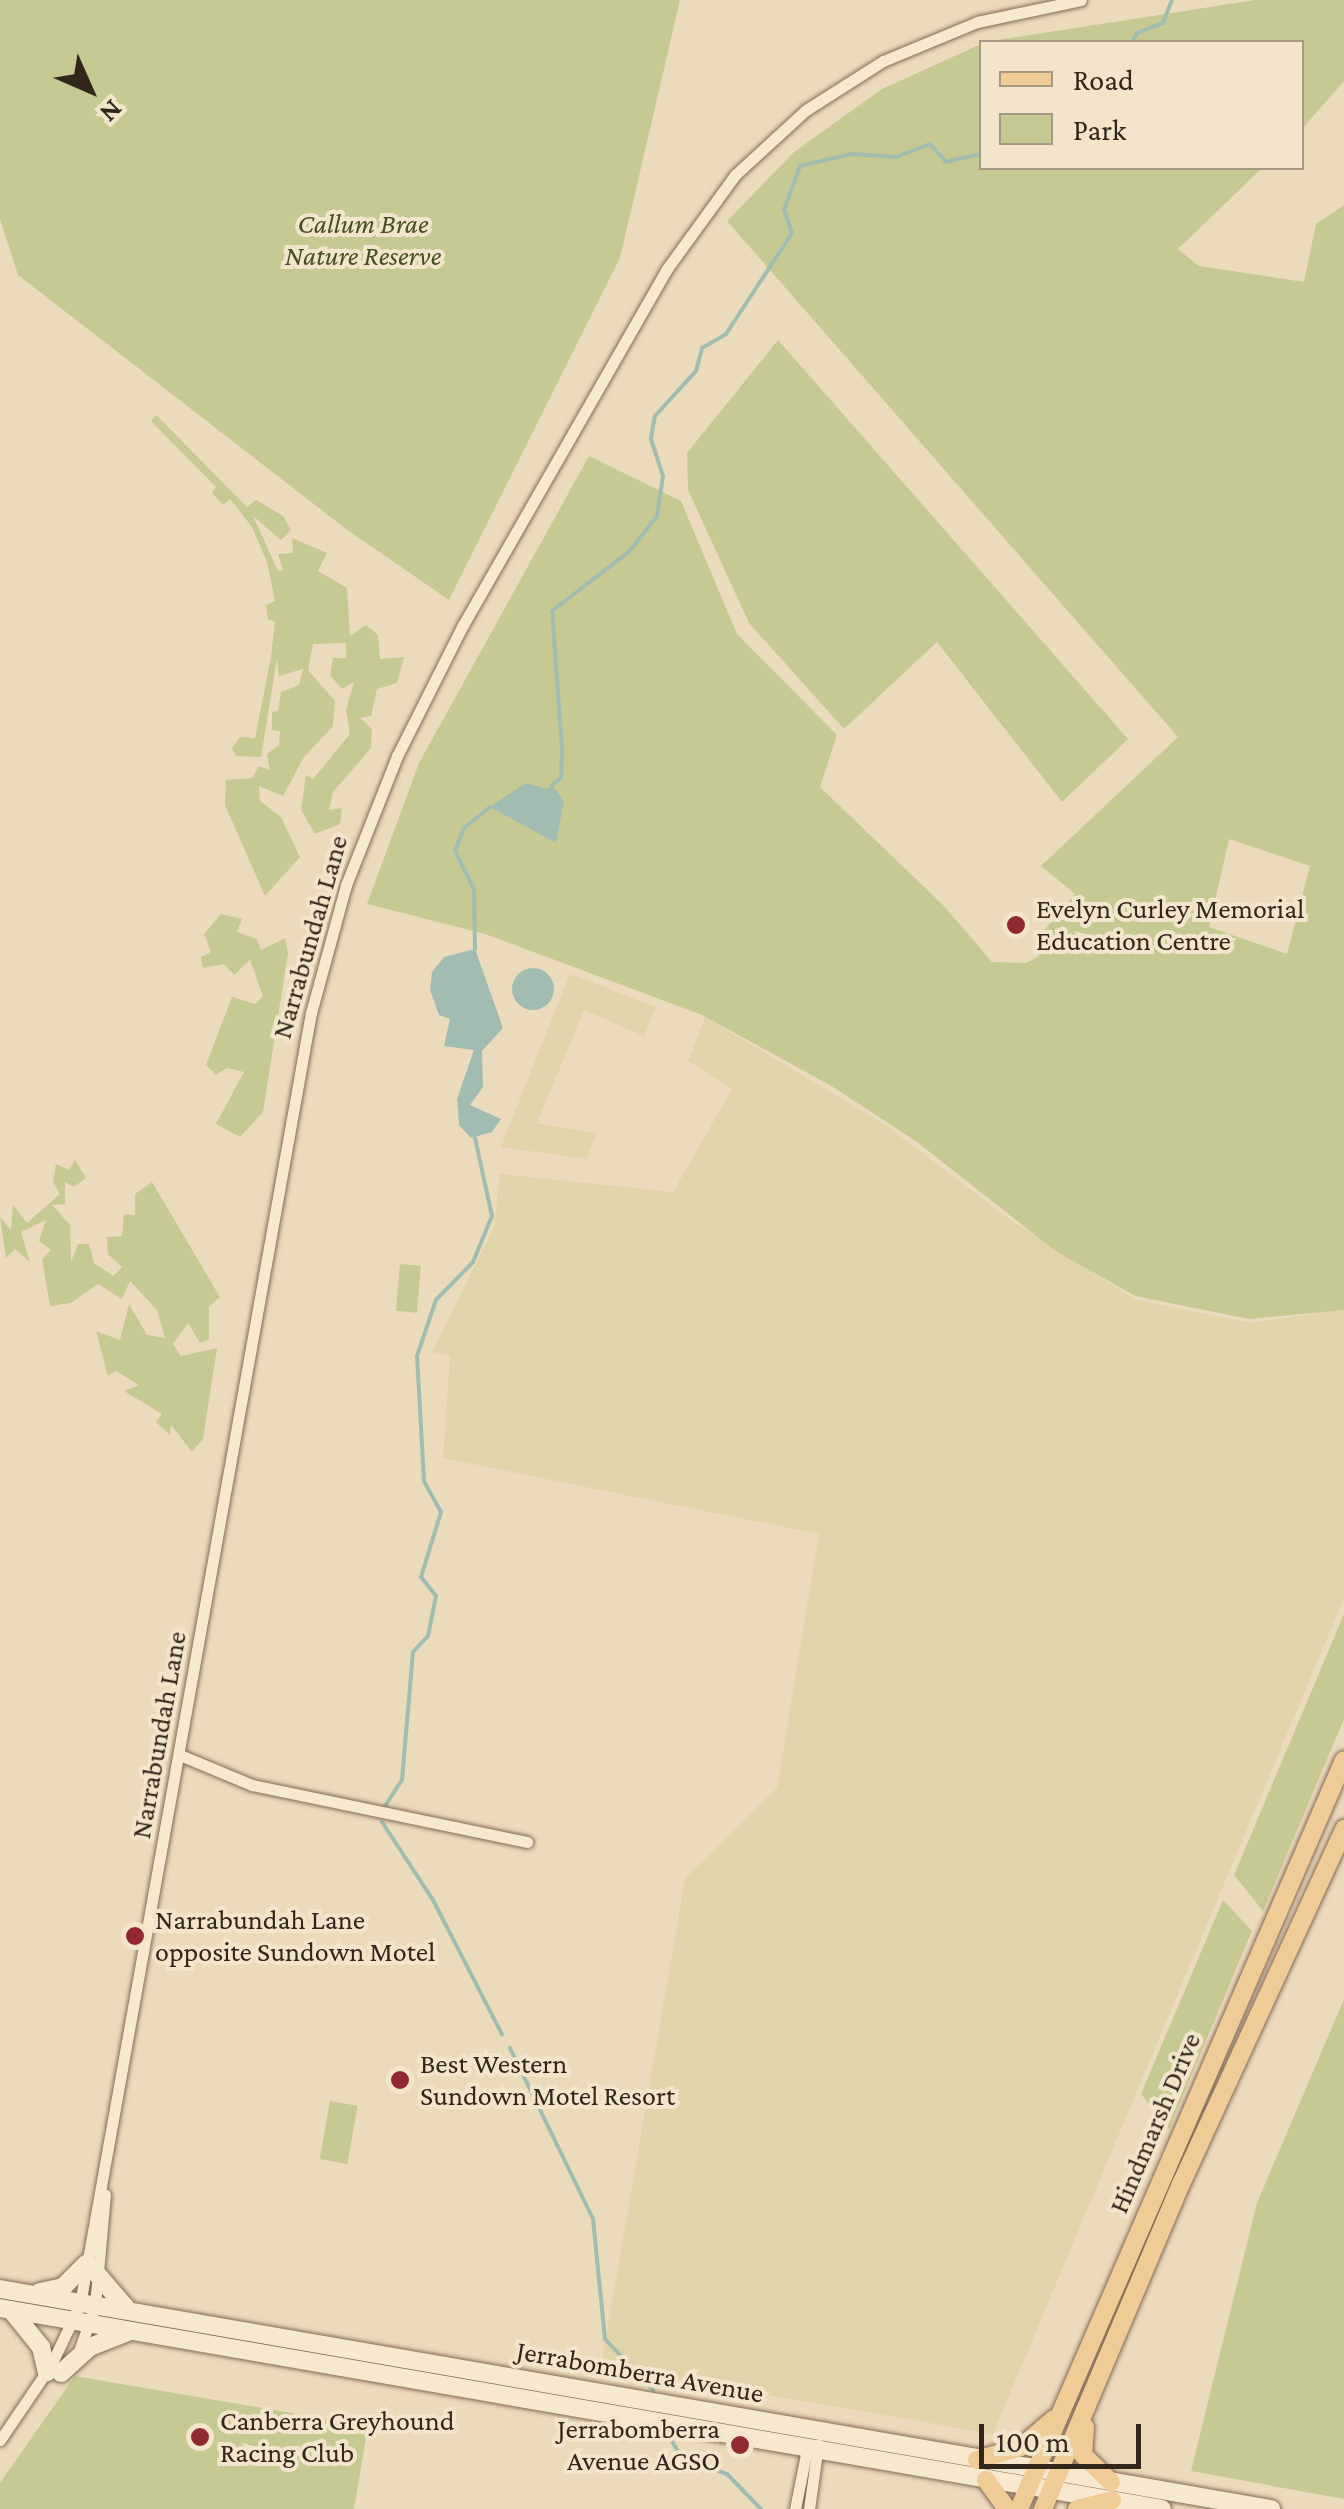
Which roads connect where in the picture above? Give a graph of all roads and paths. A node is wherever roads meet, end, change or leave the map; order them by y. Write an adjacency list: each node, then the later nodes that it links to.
1 (1081, 0): 2 (street, Narrabundah Lane)
2 (180, 1756): 5 (street); 8 (street, Narrabundah Lane)
3 (1344, 1760): 6 (main road, Hindmarsh Drive)
4 (1344, 1829): 7 (main road, Hindmarsh Drive)
5 (527, 1842)
6 (1268, 1935): 7 (main road); 17 (main road, Hindmarsh Drive)
7 (1290, 1944): 15 (main road, Hindmarsh Drive)
8 (91, 2269): 10 (street); 12 (street); 13 (street, Narrabundah Lane)
9 (0, 2289): 10 (street, Jerrabomberra Avenue)
10 (30, 2294): 13 (street, Jerrabomberra Avenue)
11 (6, 2309): 13 (street, Jerrabomberra Avenue); 16 (street)
12 (128, 2310): 13 (street, Jerrabomberra Avenue); 18 (street, Jerrabomberra Avenue)
13 (85, 2314): 14 (street, Jerrabomberra Avenue); 16 (street, Narrabundah Lane); 16 (street, Narrabundah Lane)
14 (135, 2330): 16 (street); 18 (street, Jerrabomberra Avenue)
15 (1104, 2364): 23 (main road, Hindmarsh Drive); 26 (main road)
16 (54, 2373): 19 (street, Narrabundah Lane)
17 (1066, 2403): 21 (main road); 22 (main road, Hindmarsh Drive)
18 (782, 2435): 20 (street, Jerrabomberra Avenue)
19 (0, 2440)
20 (813, 2443): 21 (street, Jerrabomberra Avenue); 24 (street, Jerrabomberra Avenue); 28 (street); 29 (street)
21 (978, 2460): 22 (street, Jerrabomberra Avenue)
22 (1037, 2468): 23 (street, Jerrabomberra Avenue); 25 (main road, Hindmarsh Drive)
23 (1058, 2472): 26 (street, Jerrabomberra Avenue); 27 (main road, Hindmarsh Drive)
24 (986, 2480): 25 (street, Jerrabomberra Avenue); 30 (main road)
25 (1028, 2488): 27 (street, Jerrabomberra Avenue); 31 (main road, Hindmarsh Drive)
26 (1112, 2491): 27 (street, Jerrabomberra Avenue); 32 (main road); 33 (street, Jerrabomberra Avenue); 34 (street, Jerrabomberra Avenue)
27 (1047, 2500)
28 (795, 2509)
29 (809, 2509)
30 (1007, 2509)
31 (1019, 2509)
32 (1077, 2509)
33 (1162, 2509)
34 (1270, 2509)

